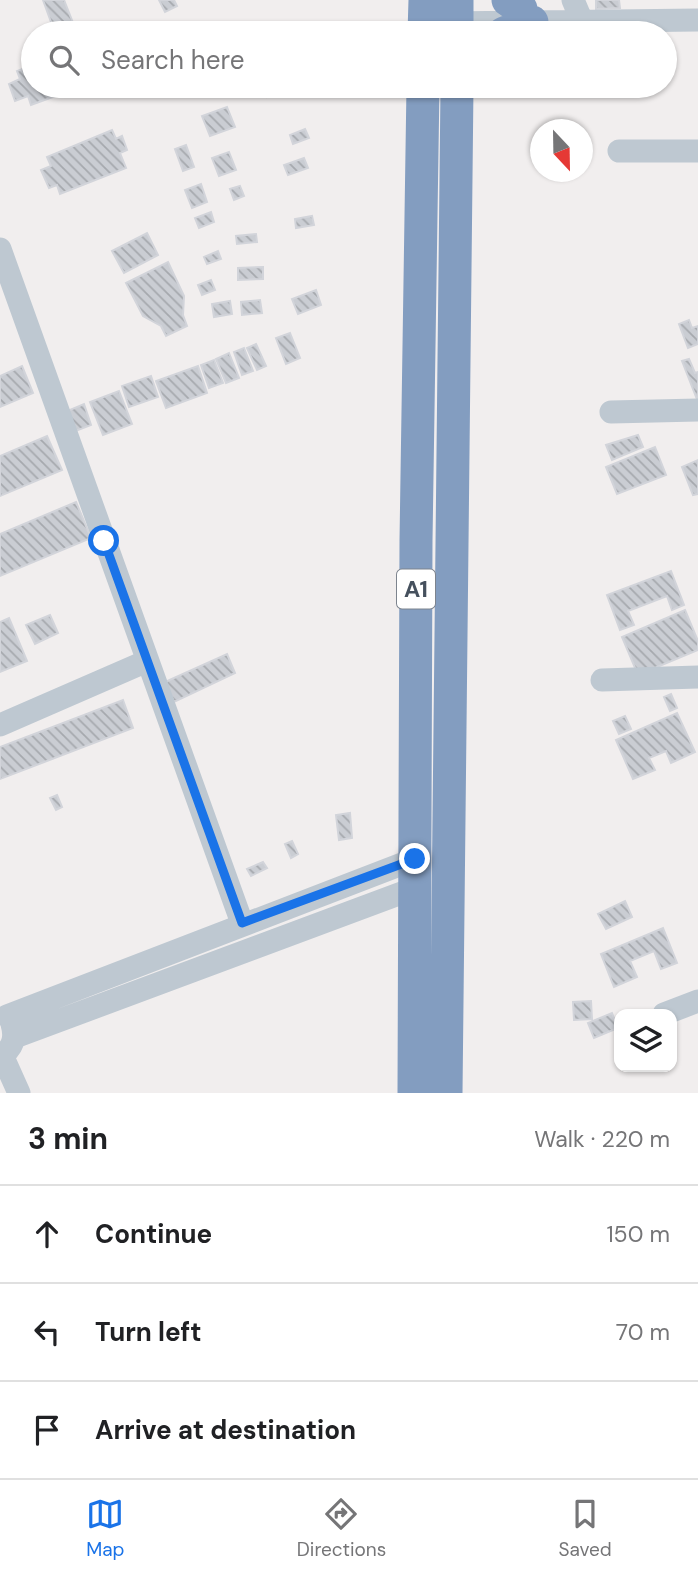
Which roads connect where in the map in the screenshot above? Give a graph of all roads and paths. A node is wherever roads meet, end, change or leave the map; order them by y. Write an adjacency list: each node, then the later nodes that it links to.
1 (574, 13): 3 (street); 4 (street)
2 (441, 16): 3 (street)
3 (516, 16)
4 (698, 20)
5 (423, 98): 16 (highway, A1)
6 (457, 98): 23 (highway, A1)
7 (619, 151): 8 (street)
8 (698, 151)
9 (0, 249): 12 (street)
10 (698, 410): 11 (street)
11 (611, 412)
12 (147, 661): 15 (street); 17 (street)
13 (698, 677): 14 (street)
14 (602, 680)
15 (0, 725)
16 (415, 873): 17 (street); 20 (street); 22 (highway, A1)
17 (242, 923): 20 (street)
18 (698, 1001): 19 (street)
19 (677, 1009)
20 (5, 1036): 21 (street)
21 (19, 1093)
22 (414, 1093)
23 (446, 1093)

